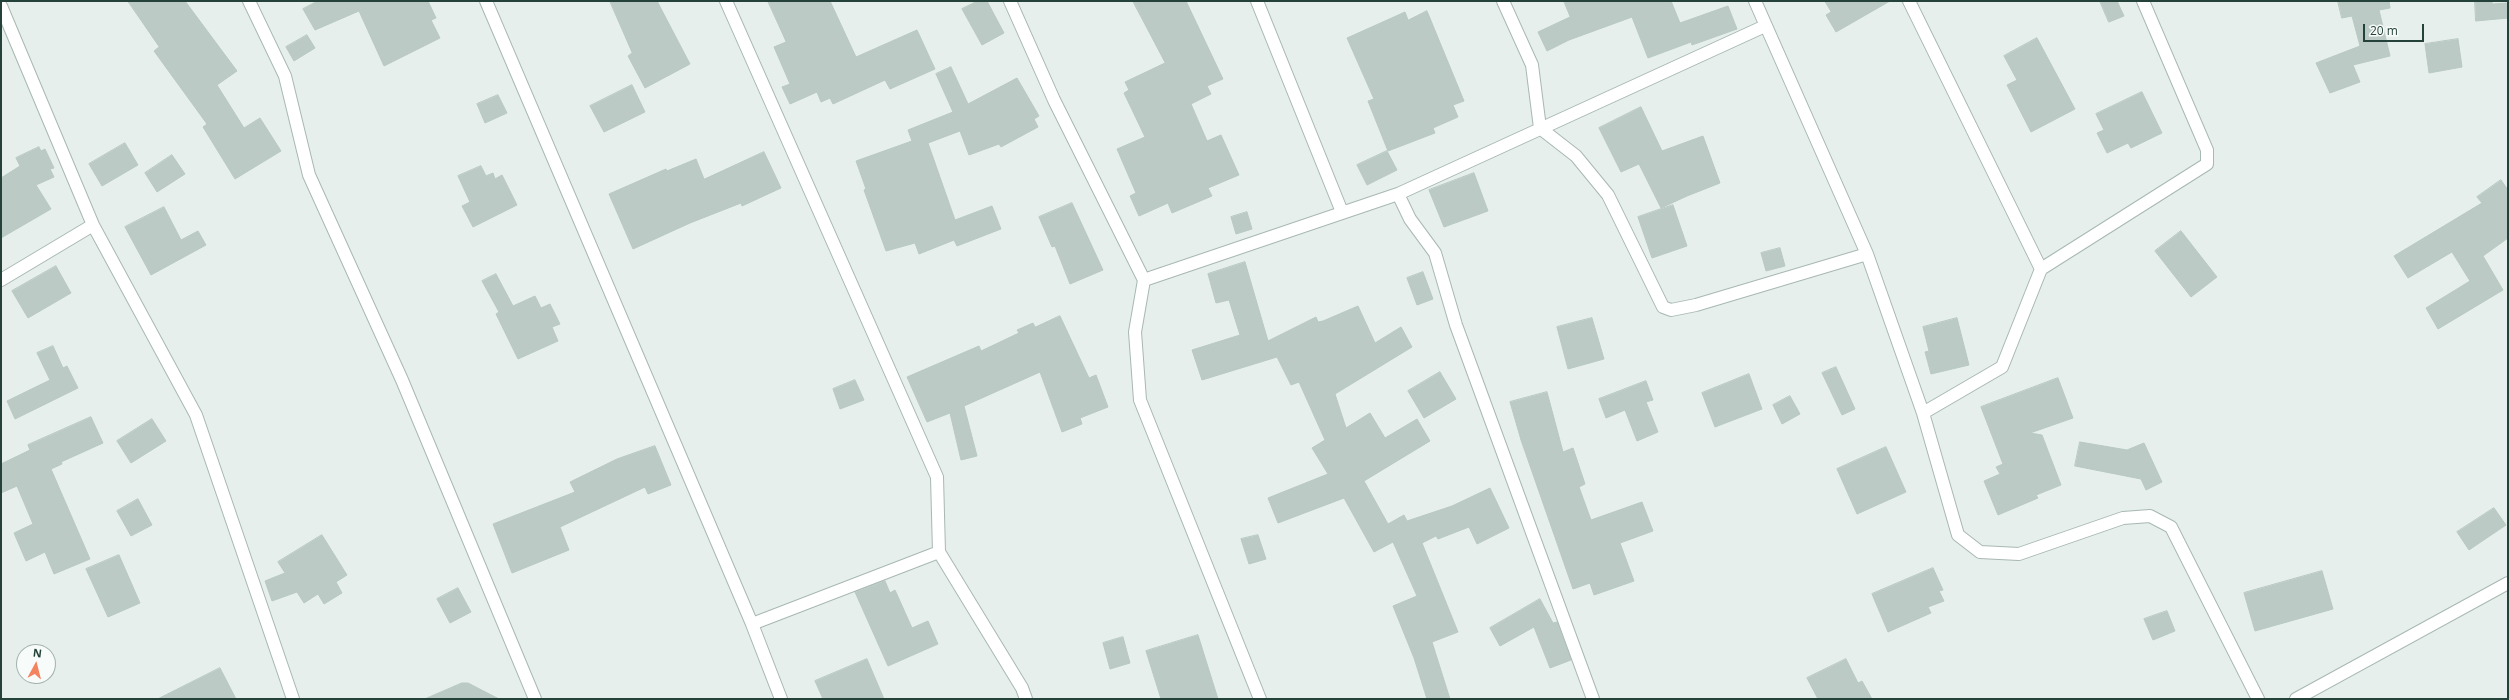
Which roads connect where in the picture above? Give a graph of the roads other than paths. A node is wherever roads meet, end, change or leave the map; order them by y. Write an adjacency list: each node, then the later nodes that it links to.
1 (249, 1): 25 (street)
2 (486, 1): 23 (street)
3 (726, 1): 21 (street)
4 (1010, 1): 19 (street)
5 (1257, 1): 14 (street)
6 (1503, 1): 12 (street)
7 (1755, 1): 11 (street)
8 (1909, 1): 17 (street)
9 (2143, 1): 17 (street)
10 (1, 6): 15 (street)
11 (1765, 26): 12 (street); 16 (street)
12 (1540, 128): 13 (street); 16 (street)
13 (1398, 194): 14 (street); 29 (street)
14 (1342, 212): 19 (street)
15 (93, 225): 18 (street); 24 (street)
16 (1867, 254): 20 (street)
17 (2041, 269): 20 (street)
18 (1, 280)
19 (1144, 280): 28 (street)
20 (1923, 413): 30 (street)
21 (939, 552): 23 (street); 27 (street)
22 (2508, 582): 31 (street)
23 (752, 624): 26 (street)
24 (293, 699)
25 (535, 699)
26 (781, 699)
27 (1026, 699)
28 (1260, 699)
29 (1594, 699)
30 (2258, 699)
31 (2296, 699)

